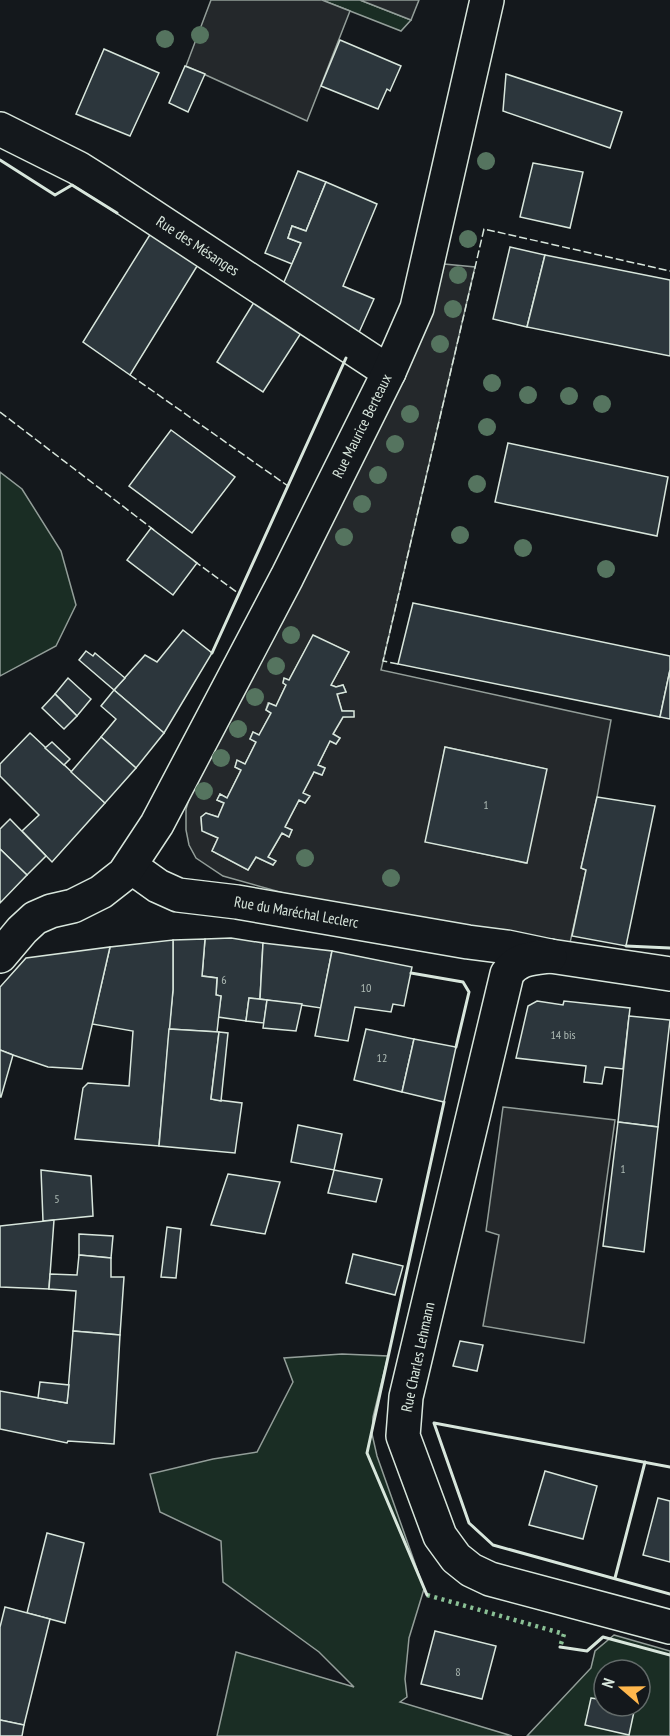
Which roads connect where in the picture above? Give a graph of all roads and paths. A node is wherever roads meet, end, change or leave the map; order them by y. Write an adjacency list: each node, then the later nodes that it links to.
1 (487, 0): 3 (street, Rue Maurice Berteaux)
2 (0, 129): 3 (street, Rue des Mésanges)
3 (389, 372): 4 (street, Rue Maurice Berteaux)
4 (130, 866): 5 (street, Rue du Maréchal Leclerc); 6 (street, Rue Maurice Berteaux)
5 (468, 942): 7 (street, Rue du Maréchal Leclerc); 9 (street, Rue du Maréchal Leclerc)
6 (0, 956)
7 (550, 956): 8 (street, Rue du Maréchal Leclerc); 9 (street, Rue Charles Lehmann)
8 (670, 974)
9 (503, 987): 10 (street, Rue Charles Lehmann)
10 (670, 1627)

